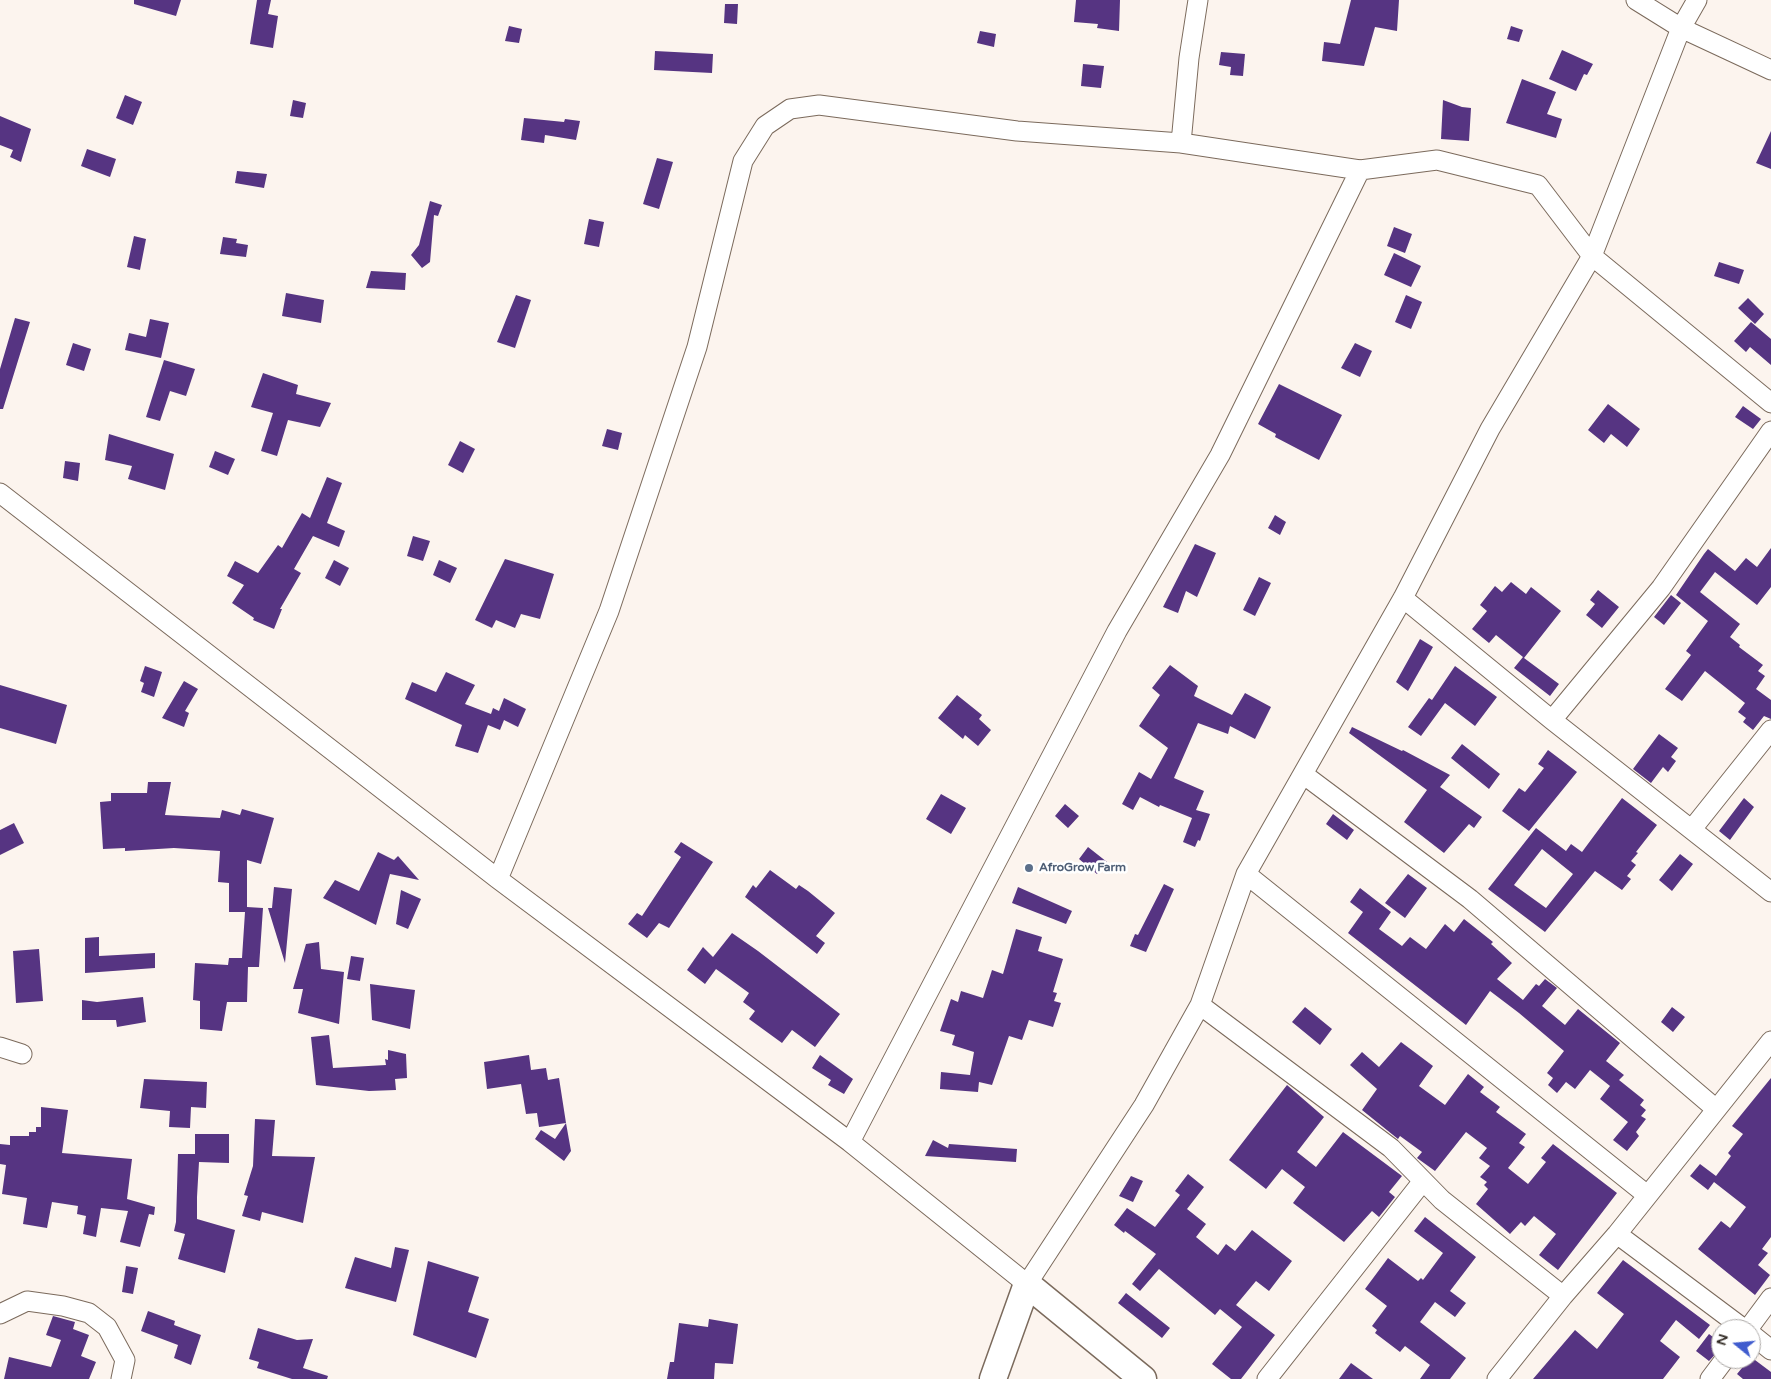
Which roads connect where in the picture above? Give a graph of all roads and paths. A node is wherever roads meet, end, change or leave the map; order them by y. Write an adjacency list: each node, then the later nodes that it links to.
1 (1198, 0): 6 (street)
2 (1636, 0): 4 (street)
3 (1696, 0): 4 (street)
4 (1681, 28): 5 (street); 8 (street)
5 (1771, 70)
6 (1181, 143): 7 (street); 18 (street)
7 (1360, 170): 8 (street); 25 (street)
8 (1592, 256): 9 (street); 12 (street)
9 (1771, 403)
10 (1771, 431): 13 (street)
11 (0, 493): 18 (street)
12 (1403, 598): 13 (street); 15 (street)
13 (1552, 720): 16 (street)
14 (1771, 730): 16 (street)
15 (1303, 774): 17 (street); 24 (street)
16 (1692, 829): 19 (street)
17 (1246, 874): 20 (street); 27 (street)
18 (498, 879): 25 (street)
19 (1771, 892)
20 (1200, 1005): 26 (street); 29 (street)
21 (1771, 1041): 24 (street)
22 (0, 1047): 23 (street)
23 (22, 1054)
24 (1716, 1109): 27 (street)
25 (850, 1142): 29 (street)
26 (1423, 1181): 30 (street); 40 (street)
27 (1647, 1195): 28 (street)
28 (1618, 1234): 30 (street); 33 (street)
29 (1027, 1284): 38 (street); 39 (street)
30 (1563, 1296): 41 (street)
31 (1771, 1298): 34 (street)
32 (0, 1314): 37 (street)
33 (1733, 1319)
34 (1754, 1319)
35 (1761, 1342): 36 (street)
36 (1771, 1350)
37 (121, 1379)
38 (993, 1379)
39 (1143, 1379)
40 (1267, 1379)
41 (1498, 1379)

